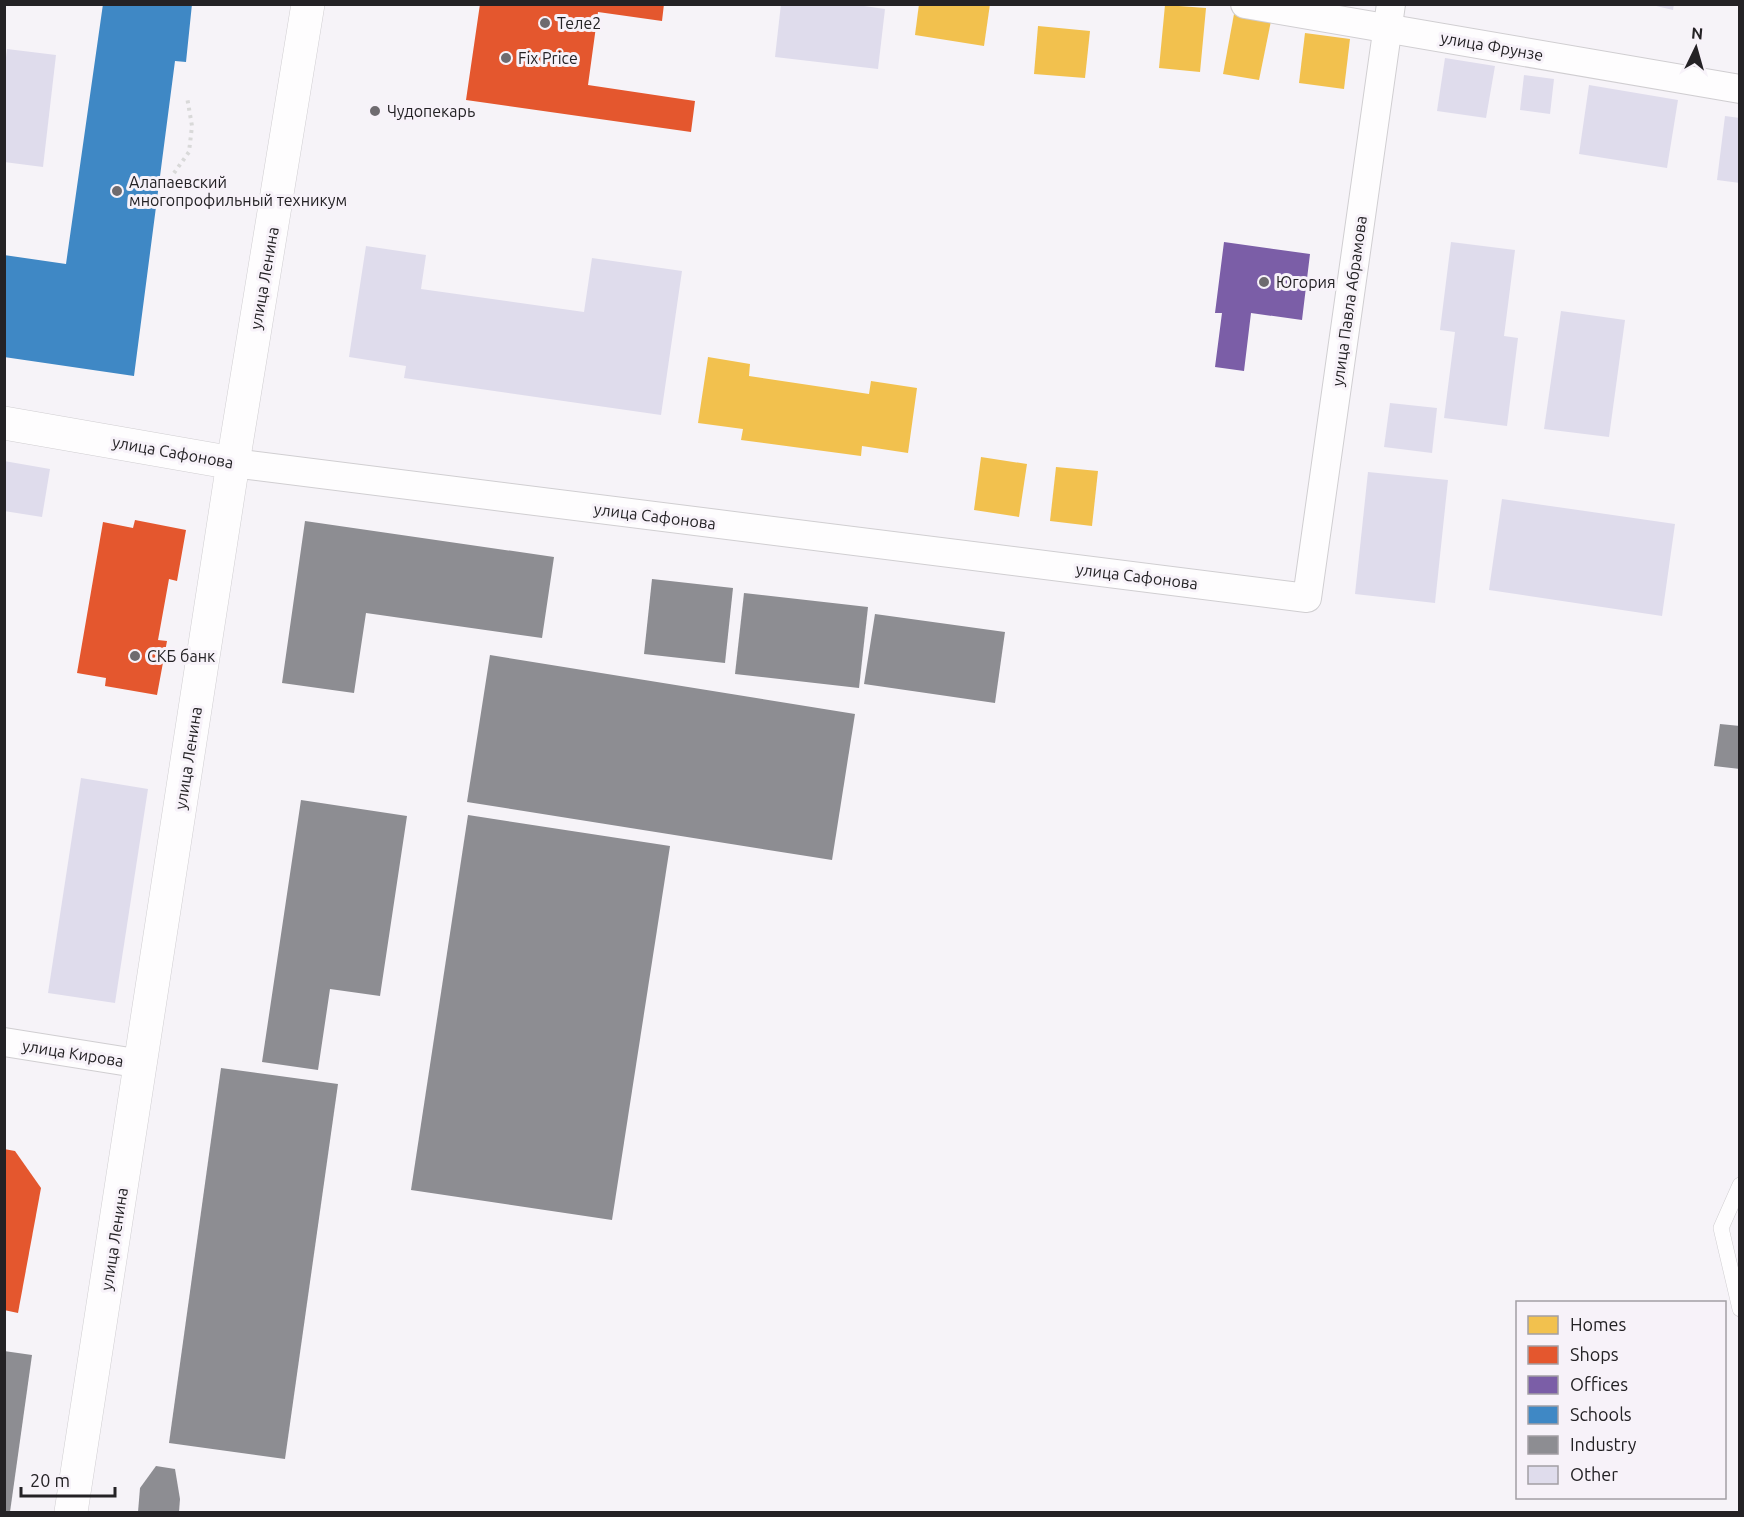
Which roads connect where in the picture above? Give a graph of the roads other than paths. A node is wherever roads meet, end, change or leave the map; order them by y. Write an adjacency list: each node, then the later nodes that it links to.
1 (308, 4): 6 (main road, улица Ленина)
2 (1245, 4): 3 (street, улица Фрунзе)
3 (1390, 16): 4 (street, улица Фрунзе); 7 (street, улица Павла Абрамова)
4 (1740, 88)
5 (4, 423): 6 (main road, улица Сафонова)
6 (233, 463): 7 (street, улица Сафонова); 9 (main road, улица Ленина)
7 (1307, 598)
8 (4, 1042): 9 (street, улица Кирова)
9 (142, 1064): 12 (main road, улица Ленина)
10 (1740, 1185): 11 (lane)
11 (1740, 1309)
12 (71, 1512)

